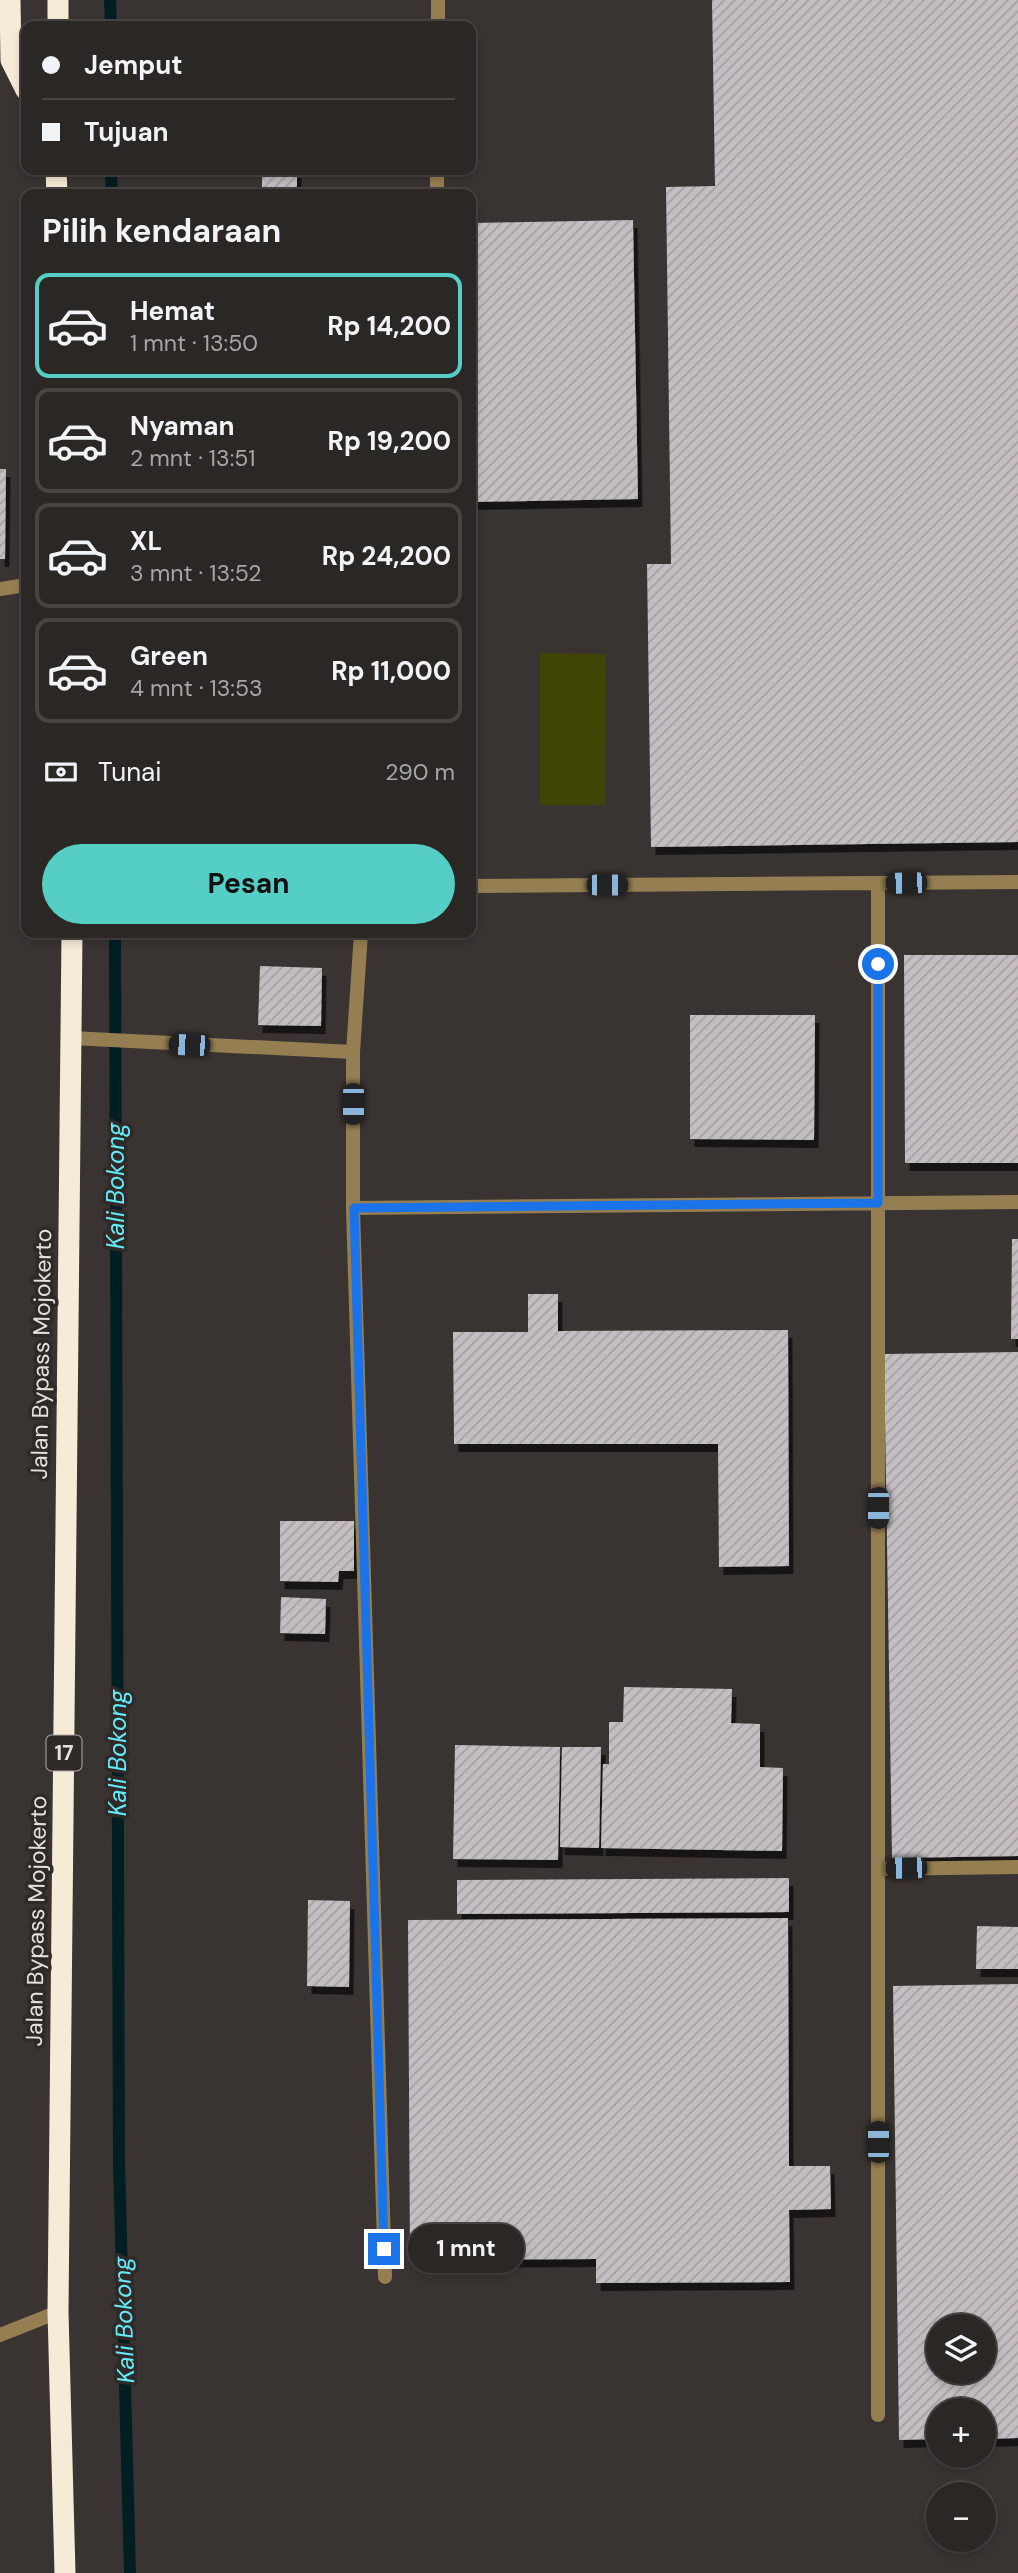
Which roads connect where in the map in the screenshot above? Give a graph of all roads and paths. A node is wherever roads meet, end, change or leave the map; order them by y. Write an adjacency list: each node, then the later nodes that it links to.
1 (10, 0): 6 (highway)
2 (58, 0): 4 (highway)
3 (438, 0): 5 (lane)
4 (58, 21)
5 (438, 21)
6 (21, 80)
7 (21, 586): 8 (lane)
8 (0, 589)
9 (1018, 882): 10 (lane)
10 (878, 884): 11 (lane); 17 (lane)
11 (476, 886)
12 (72, 938): 14 (highway, Jalan Bypass Mojokerto / 17)
13 (361, 938): 15 (lane)
14 (71, 1038): 15 (lane); 22 (highway, Jalan Bypass Mojokerto / 17)
15 (353, 1052): 18 (lane)
16 (1018, 1202): 17 (lane)
17 (878, 1203): 18 (lane); 20 (lane)
18 (354, 1208): 21 (lane)
19 (1018, 1867): 20 (lane)
20 (878, 1869): 24 (lane)
21 (385, 2277)
22 (58, 2312): 23 (lane); 25 (highway, Jalan Bypass Mojokerto / 17)
23 (0, 2334)
24 (878, 2415)
25 (65, 2573)

